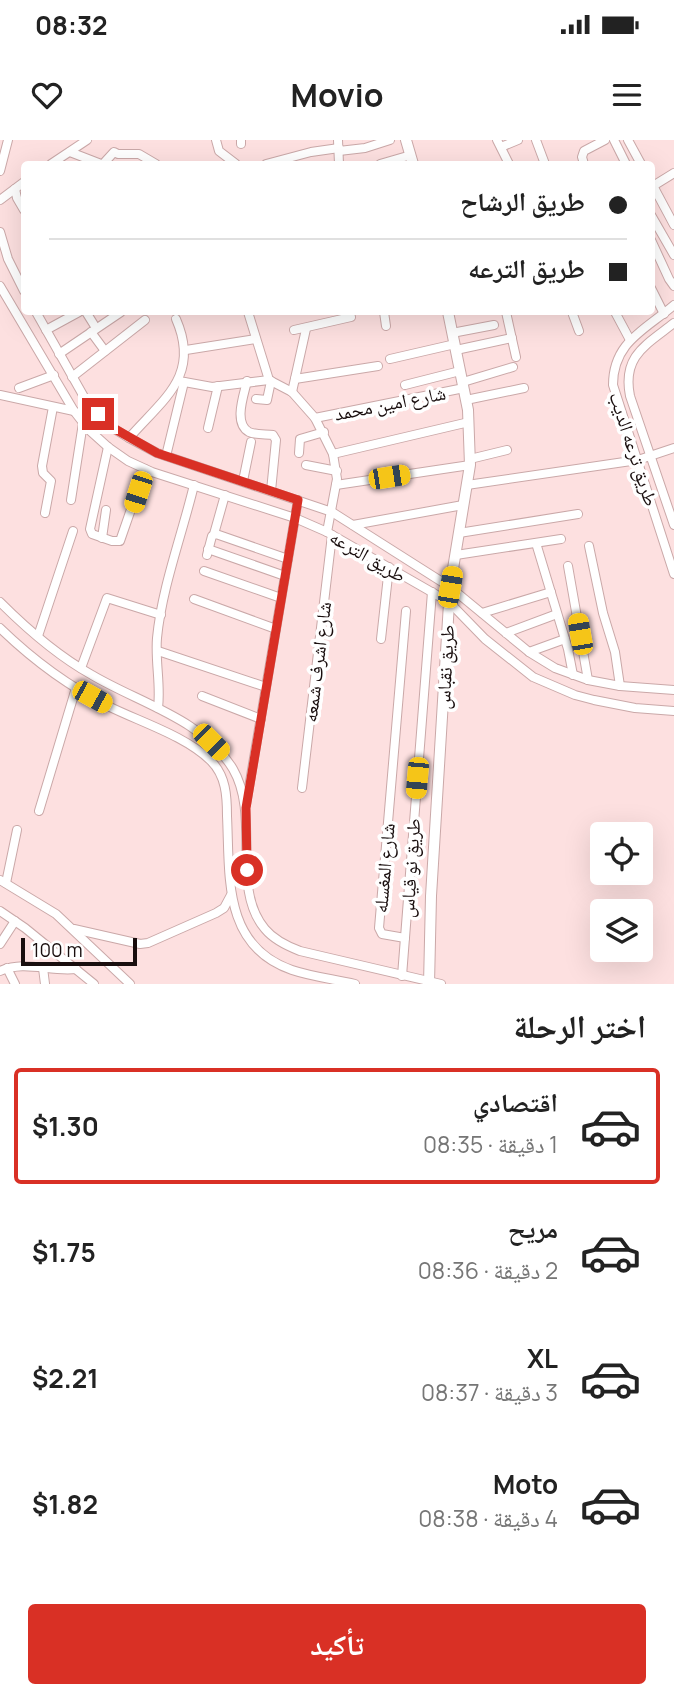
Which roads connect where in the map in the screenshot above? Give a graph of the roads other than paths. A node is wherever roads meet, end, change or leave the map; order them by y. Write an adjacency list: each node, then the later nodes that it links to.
1 (8, 140): 27 (street)
2 (87, 140): 13 (street)
3 (215, 140): 20 (street)
4 (390, 140): 12 (street)
5 (406, 140): 14 (street)
6 (518, 140): 11 (street)
7 (536, 140): 23 (street)
8 (605, 140): 24 (street)
9 (614, 140): 25 (street)
10 (628, 140): 26 (street)
11 (499, 144): 22 (street)
12 (339, 146): 21 (street)
13 (73, 153): 15 (street); 16 (street); 17 (street)
14 (412, 160)
15 (57, 161)
16 (74, 161)
17 (87, 161)
18 (105, 161): 19 (street)
19 (151, 161)
20 (232, 161)
21 (277, 161)
22 (508, 161)
23 (544, 161)
24 (583, 161)
25 (624, 161)
26 (639, 161)
27 (0, 171)
28 (674, 173): 31 (street)
29 (21, 184): 30 (street)
30 (15, 189): 33 (street); 34 (street)
31 (655, 189)
32 (655, 194): 36 (street)
33 (0, 200)
34 (21, 205)
35 (655, 222): 39 (street)
36 (674, 225)
37 (0, 232): 40 (street)
38 (655, 249): 42 (street)
39 (674, 256)
40 (21, 284)
41 (0, 286): 79 (street, طريق الترعه)
42 (674, 286)
43 (655, 297): 45 (street)
44 (674, 305): 45 (street, طريق ترعه الديب)
45 (663, 314): 70 (street, طريق ترعه الديب)
46 (40, 315): 64 (street, طريق الترعه)
47 (74, 315): 64 (street)
48 (87, 315): 65 (street)
49 (116, 315): 65 (street)
50 (248, 315): 69 (street)
51 (384, 315): 62 (street)
52 (449, 315): 71 (street, طريق نقباس)
53 (507, 315): 68 (street)
54 (573, 315): 67 (street)
55 (616, 315): 70 (street)
56 (339, 316): 57 (street); 63 (street)
57 (351, 317)
58 (176, 319): 72 (street)
59 (145, 320): 73 (street)
60 (674, 323): 109 (street, طريق ترعه الديب)
61 (494, 325): 71 (street)
62 (386, 326)
63 (306, 329): 66 (street); 81 (street)
64 (46, 330): 74 (street, طريق الترعه)
65 (94, 330): 73 (street); 74 (street)
66 (294, 330)
67 (579, 331)
68 (512, 338): 71 (street); 75 (street)
69 (256, 339): 72 (street); 82 (street)
70 (629, 341): 109 (street, طريق ترعه الديب)
71 (454, 342): 76 (street); 83 (street, طريق نقباس)
72 (186, 350): 85 (street)
73 (105, 351): 80 (street)
74 (59, 354): 80 (street, طريق الترعه)
75 (516, 357)
76 (390, 359)
77 (378, 366): 81 (street)
78 (513, 368): 83 (street)
79 (54, 375): 88 (street); 95 (street, طريق الترعه)
80 (72, 377): 101 (street, طريق الترعه)
81 (295, 379): 90 (street)
82 (270, 380): 84 (street); 90 (street); 92 (street)
83 (462, 380): 86 (street); 93 (street, طريق نقباس); 96 (street, شارع امين محمد)
84 (247, 381): 87 (street); 118 (street)
85 (181, 382): 87 (street); 101 (street); 108 (street)
86 (405, 385)
87 (218, 386): 99 (street)
88 (19, 388)
89 (524, 388): 93 (street)
90 (292, 392): 96 (street, شارع اشرف شمعه)
91 (0, 395): 94 (street)
92 (256, 399)
93 (466, 400): 97 (street, طريق نقباس)
94 (53, 407): 95 (street); 125 (street)
95 (74, 411): 98 (street, طريق الترعه)
96 (315, 418): 100 (street, شارع اشرف شمعه)
97 (469, 422): 107 (street); 110 (street, طريق نقباس)
98 (83, 423): 103 (street, طريق الترعه); 120 (street)
99 (208, 428)
100 (324, 432): 106 (street); 107 (street, شارع اشرف شمعه)
101 (129, 438): 108 (street, طريق الترعه)
102 (251, 442): 114 (street)
103 (108, 447): 112 (street, طريق الترعه); 134 (street)
104 (674, 447): 109 (street)
105 (507, 450): 110 (street)
106 (299, 453)
107 (333, 454): 113 (street, شارع اشرف شمعه)
108 (166, 456): 114 (street, طريق الترعه)
109 (645, 458): 117 (street); 129 (street, طريق ترعه الديب); 143 (street, طريق ترعه الديب)
110 (470, 462): 116 (street); 117 (street, طريق نقباس)
111 (306, 465): 113 (street)
112 (145, 468): 115 (street, طريق الترعه); 134 (street)
113 (337, 471): 116 (street, شارع اشرف شمعه)
114 (243, 481): 118 (street, طريق الترعه)
115 (194, 485): 119 (street, طريق الترعه); 156 (street)
116 (336, 485): 124 (street, شارع اشرف شمعه)
117 (467, 485): 122 (street, طريق نقباس)
118 (271, 491): 121 (street, طريق الترعه)
119 (225, 495): 127 (street, طريق الترعه); 133 (street)
120 (71, 500)
121 (298, 500): 124 (street, طريق الترعه); 127 (street)
122 (464, 505): 128 (street); 132 (street, طريق نقباس)
123 (106, 510): 134 (street)
124 (332, 512): 128 (street, طريق الترعه); 131 (street, شارع اشرف شمعه)
125 (45, 513)
126 (578, 514): 132 (street)
127 (295, 518): 131 (street, طريق الترعه); 139 (street)
128 (353, 525): 146 (street, طريق الترعه)
129 (674, 525)
130 (72, 531): 160 (street)
131 (329, 533): 141 (street, طريق الترعه); 176 (street, شارع اشرف شمعه)
132 (459, 533): 138 (street, طريق نقباس)
133 (214, 534): 139 (street); 144 (street)
134 (99, 537)
135 (561, 539): 136 (street)
136 (536, 542): 138 (street); 147 (street)
137 (589, 546): 168 (street)
138 (456, 555): 146 (street, طريق نقباس)
139 (288, 559): 144 (street)
140 (568, 566): 167 (street)
141 (389, 568): 148 (street, طريق الترعه); 161 (street)
142 (204, 571): 149 (street)
143 (674, 574)
144 (285, 576): 149 (street)
145 (559, 583): 147 (street)
146 (450, 587): 151 (street, طريق نقباس); 154 (street, طريق الترعه)
147 (550, 589): 154 (street); 155 (street)
148 (432, 592): 151 (street, طريق الترعه); 186 (street, طريق نو قياس)
149 (281, 598): 158 (street)
150 (194, 599): 158 (street)
151 (449, 601): 174 (street, طريق الترعه); 192 (street, طريق نقباس)
152 (0, 602): 160 (street)
153 (406, 611): 186 (street, شارع المغسله)
154 (482, 613): 159 (street, طريق الترعه)
155 (557, 614): 159 (street); 162 (street)
156 (161, 615): 163 (street); 165 (street)
157 (0, 628): 170 (street)
158 (276, 629): 169 (street)
159 (506, 633): 164 (street, طريق الترعه)
160 (38, 636): 165 (street)
161 (381, 639)
162 (565, 639): 164 (street); 166 (street)
163 (158, 652): 169 (street); 173 (street)
164 (529, 652): 166 (street, طريق الترعه)
165 (81, 668): 173 (street)
166 (573, 675): 167 (street, طريق الترعه)
167 (588, 680): 168 (street, طريق الترعه)
168 (620, 686): 171 (street, طريق الترعه)
169 (266, 687): 175 (street)
170 (76, 688): 178 (street); 180 (street)
171 (674, 690)
172 (202, 696): 175 (street)
173 (158, 708): 177 (street)
174 (674, 711)
175 (261, 719): 177 (street)
176 (302, 788)
177 (246, 808): 180 (street)
178 (39, 811)
179 (17, 830): 181 (street)
180 (238, 852): 182 (street); 191 (street)
181 (3, 881): 185 (street)
182 (231, 895): 185 (street); 198 (street)
183 (0, 911): 184 (street)
184 (15, 921): 187 (street); 190 (street)
185 (74, 929): 197 (street)
186 (405, 938): 191 (street, طريق نو قياس)
187 (0, 944)
188 (43, 968): 189 (street); 190 (street); 194 (street)
189 (4, 970): 193 (street)
190 (79, 972): 195 (street); 196 (street)
191 (402, 976): 192 (street)
192 (429, 983): 199 (street)
193 (15, 984)
194 (45, 984)
195 (80, 984)
196 (94, 984)
197 (130, 984)
198 (355, 984)
199 (441, 984)

